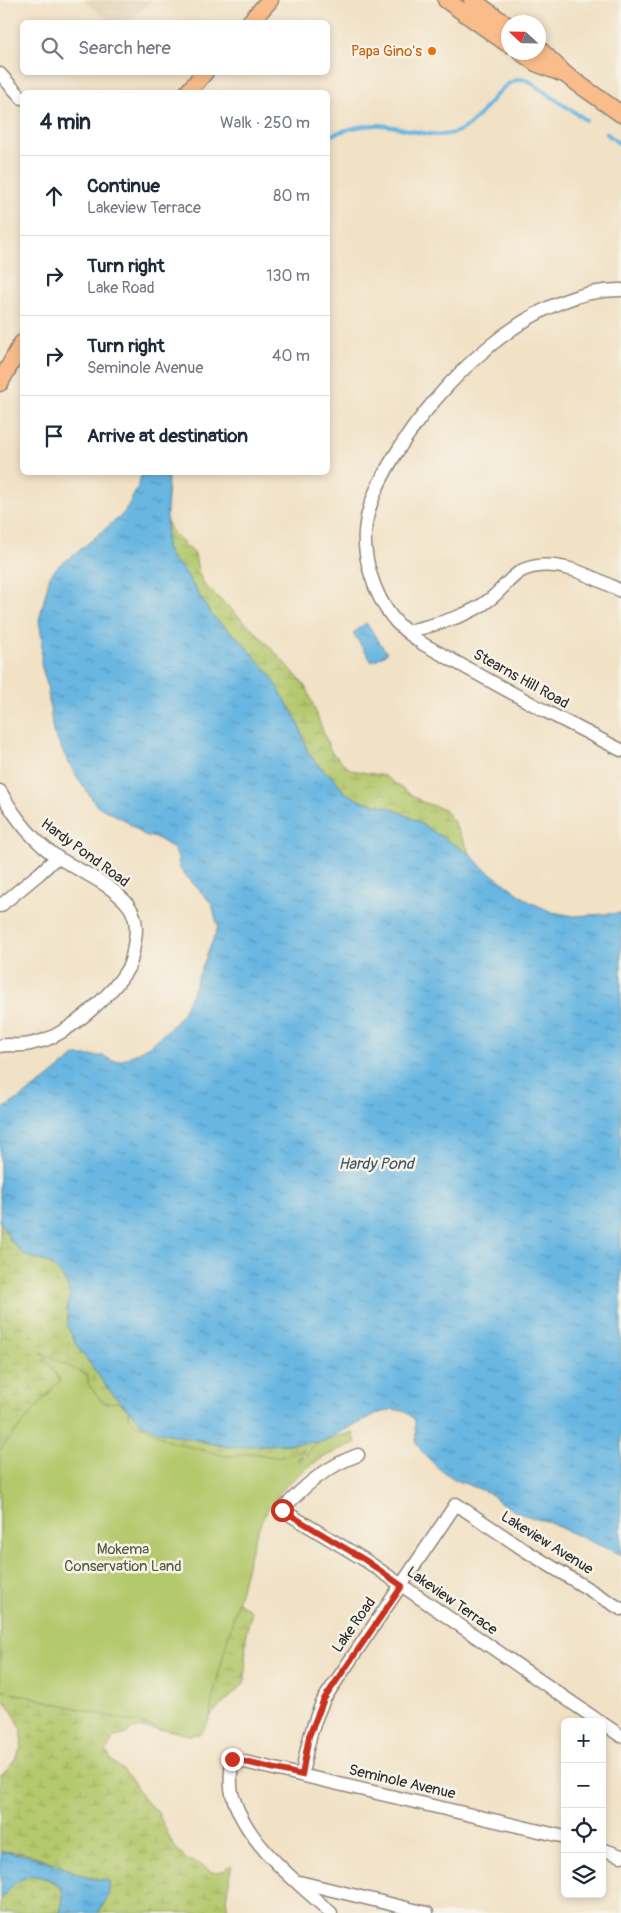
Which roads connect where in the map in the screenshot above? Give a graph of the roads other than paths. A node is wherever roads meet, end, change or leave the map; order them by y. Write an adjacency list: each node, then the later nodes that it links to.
1 (270, 0): 4 (main road)
2 (446, 0): 6 (main road)
3 (472, 0): 5 (main road)
4 (252, 20)
5 (501, 21)
6 (501, 39)
7 (546, 56): 11 (main road)
8 (532, 60): 11 (main road)
9 (0, 74): 13 (street)
10 (202, 75): 12 (main road)
11 (566, 75): 14 (main road)
12 (190, 90)
13 (20, 96)
14 (621, 114)
15 (621, 290): 19 (street, Stearns Hill Road)
16 (20, 348): 17 (main road)
17 (0, 383)
18 (621, 591): 19 (street)
19 (407, 632): 20 (street, Stearns Hill Road)
20 (621, 750)
21 (0, 791): 22 (street, Hardy Pond Road)
22 (57, 856): 23 (street); 24 (street, Hardy Pond Road)
23 (0, 906)
24 (0, 1046)
25 (358, 1455): 27 (street, Lakeview Terrace)
26 (456, 1504): 27 (street, Lake Road); 28 (street, Lakeview Avenue)
27 (402, 1586): 29 (street, Lakeview Terrace); 32 (street, Lake Road)
28 (621, 1609)
29 (595, 1718)
30 (606, 1726): 31 (street, Lakeview Terrace)
31 (621, 1736)
32 (302, 1775): 33 (street, Seminole Avenue); 36 (street, Seminole Avenue)
33 (561, 1836)
34 (606, 1850): 35 (street)
35 (621, 1856)
36 (295, 1881): 37 (street); 38 (street)
37 (331, 1913)
38 (428, 1913)

